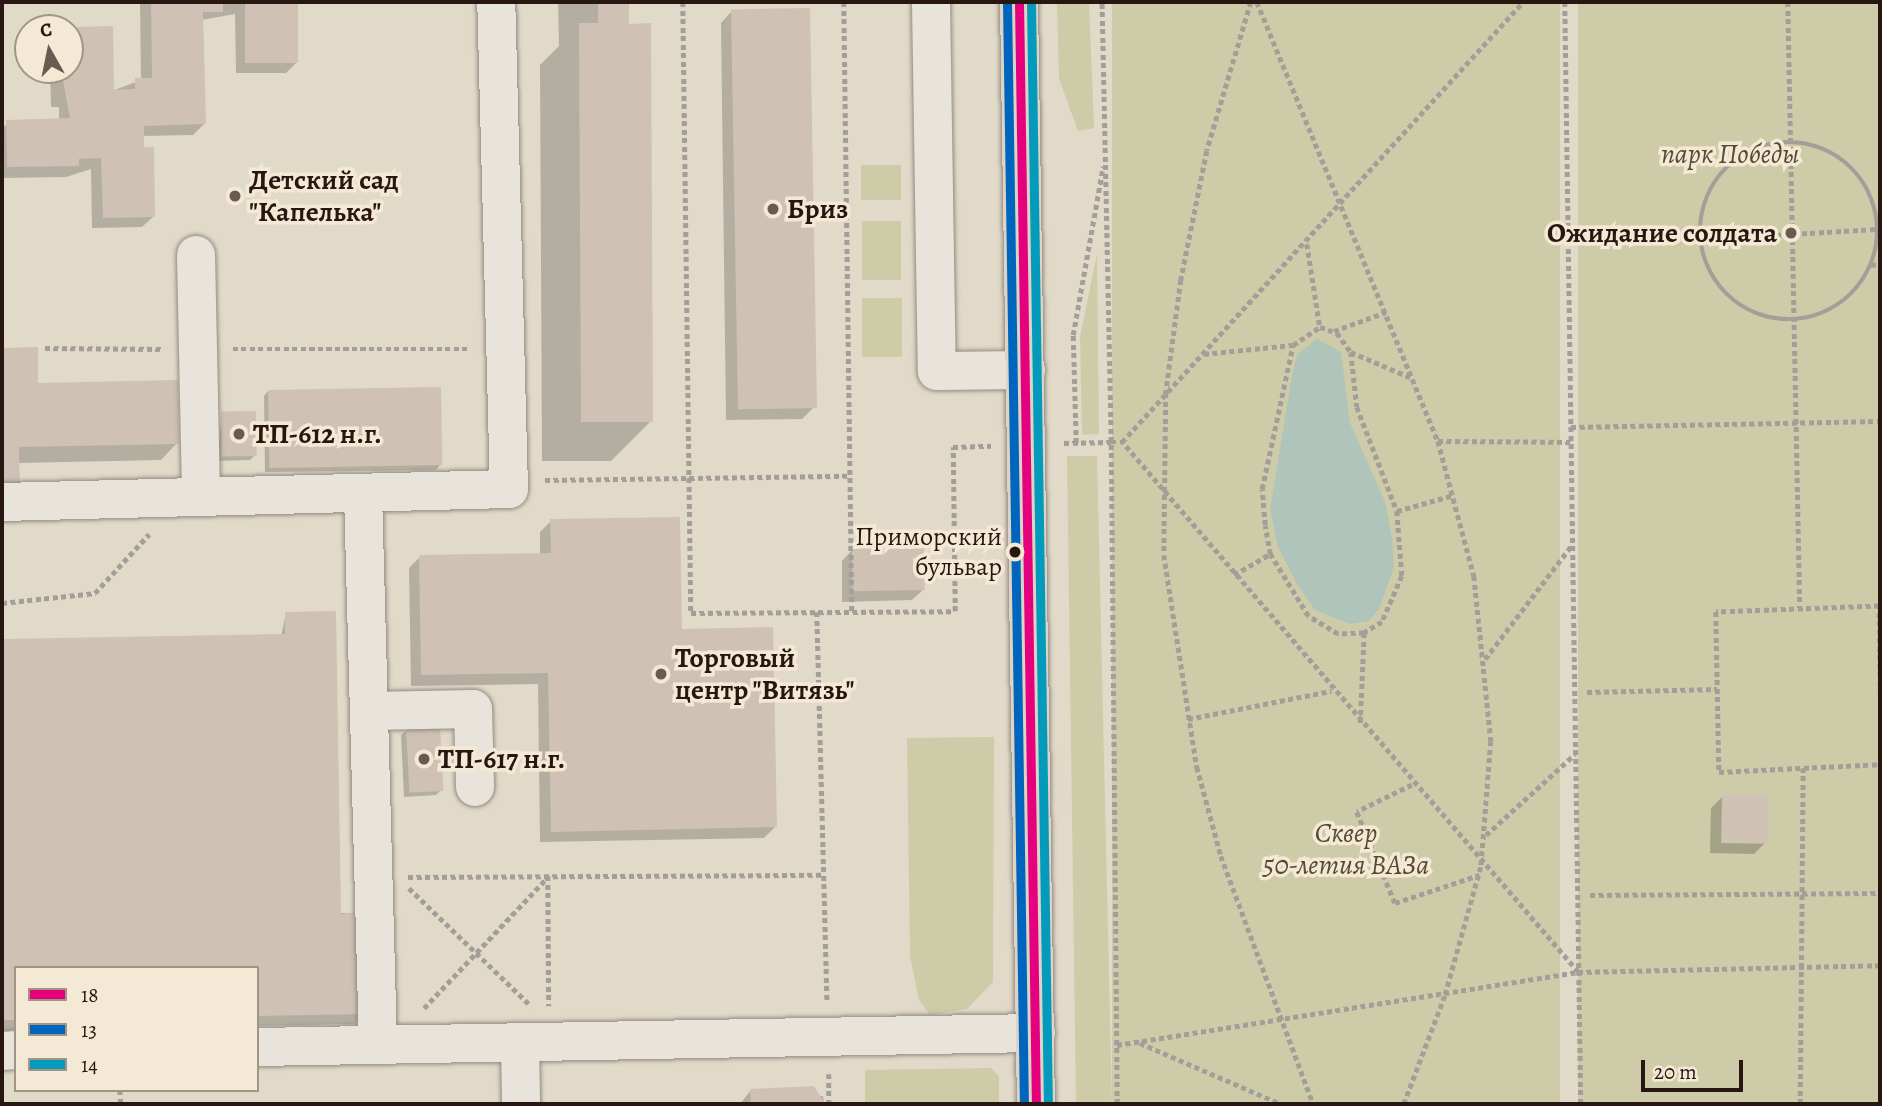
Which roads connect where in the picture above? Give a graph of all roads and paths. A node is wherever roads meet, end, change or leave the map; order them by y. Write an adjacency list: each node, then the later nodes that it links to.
1 (496, 2): 30 (lane)
2 (683, 2): 47 (path)
3 (844, 2): 46 (path)
4 (930, 2): 33 (lane)
5 (1019, 2): 33 (main road)
6 (1102, 2): 13 (path)
7 (1251, 2): 35 (path)
8 (1257, 2): 14 (path)
9 (1523, 2): 14 (path)
10 (1565, 2): 38 (path)
11 (1788, 2): 12 (path)
12 (1791, 142): 15 (path); 17 (path); 18 (path)
13 (1105, 154): 39 (path); 44 (path)
14 (1342, 205): 19 (path); 23 (path)
15 (1878, 212): 16 (path)
16 (1877, 229): 17 (path); 21 (path)
17 (1793, 234): 18 (path); 24 (path)
18 (1700, 239): 24 (path)
19 (1307, 243): 25 (path); 32 (path)
20 (196, 255): 29 (lane)
21 (1871, 264): 22 (path); 24 (path)
22 (1880, 264)
23 (1386, 312): 26 (path); 34 (path)
24 (1795, 320): 37 (path)
25 (1320, 327): 26 (path); 27 (path)
26 (1333, 331): 31 (path)
27 (1293, 345): 32 (path); 57 (path)
28 (45, 348): 29 (path)
29 (198, 349): 30 (path); 52 (lane)
30 (505, 349): 49 (lane)
31 (1351, 352): 34 (path); 54 (path)
32 (1203, 354): 35 (path)
33 (1026, 370): 95 (main road)
34 (1413, 379): 41 (path)
35 (1166, 393): 40 (path); 50 (path)
36 (1880, 421): 37 (path)
37 (1797, 422): 38 (path); 60 (path)
38 (1570, 427): 42 (path)
39 (1111, 442): 40 (path); 44 (path); 99 (path)
40 (1122, 442): 50 (path)
41 (1438, 442): 42 (path); 51 (path)
42 (1571, 442): 56 (path)
43 (1064, 443): 44 (path)
44 (1076, 443)
45 (992, 446): 62 (path)
46 (850, 476): 47 (path); 62 (path)
47 (689, 478): 48 (path); 61 (path)
48 (534, 480)
49 (363, 494): 52 (lane); 70 (lane)
50 (1166, 494): 58 (path); 71 (path)
51 (1454, 495): 54 (path); 65 (path)
52 (201, 498): 53 (lane)
53 (2, 502)
54 (1397, 511): 64 (path)
55 (157, 525): 59 (path)
56 (1572, 545): 65 (path); 73 (path)
57 (1270, 554): 58 (path); 64 (path)
58 (1234, 575): 67 (path)
59 (2, 603)
60 (1800, 608): 63 (path); 66 (path)
61 (817, 612): 62 (path); 80 (path)
62 (852, 612)
63 (1880, 625): 69 (path)
64 (1364, 633): 72 (path)
65 (1484, 660): 78 (path)
66 (1717, 689): 68 (path); 75 (path)
67 (1332, 691): 71 (path); 72 (path)
68 (1587, 692)
69 (1880, 694)
70 (370, 711): 77 (lane); 98 (lane)
71 (1188, 719): 93 (path)
72 (1360, 724): 76 (path)
73 (1575, 754): 78 (path); 89 (path)
74 (1880, 764): 75 (path)
75 (1803, 768): 83 (path)
76 (1412, 785): 79 (path); 81 (path)
77 (475, 788)
78 (1485, 835): 79 (path)
79 (1481, 867): 81 (path); 89 (path)
80 (823, 874): 82 (path); 96 (path)
81 (1479, 875): 90 (path)
82 (548, 876): 86 (path); 86 (path); 91 (path)
83 (1802, 893): 84 (path); 85 (path); 88 (path)
84 (1880, 893)
85 (1590, 895)
86 (476, 953): 92 (path); 94 (path)
87 (1880, 965): 88 (path)
88 (1801, 966): 89 (path); 109 (path)
89 (1577, 972): 90 (path); 108 (path)
90 (1445, 996): 93 (path); 107 (path)
91 (549, 1011)
92 (417, 1016)
93 (1280, 1021): 97 (path); 106 (path)
94 (530, 1029): 96 (lane); 98 (lane); 101 (lane)
95 (1036, 1033): 96 (lane); 103 (main road)
96 (829, 1041): 102 (path)
97 (1140, 1042): 99 (path); 105 (path)
98 (377, 1045): 100 (lane)
99 (1117, 1045): 104 (path)
100 (259, 1047)
101 (521, 1104)
102 (829, 1104)
103 (1036, 1104)
104 (1117, 1104)
105 (1281, 1104)
106 (1313, 1104)
107 (1404, 1104)
108 (1581, 1104)
109 (1800, 1104)

